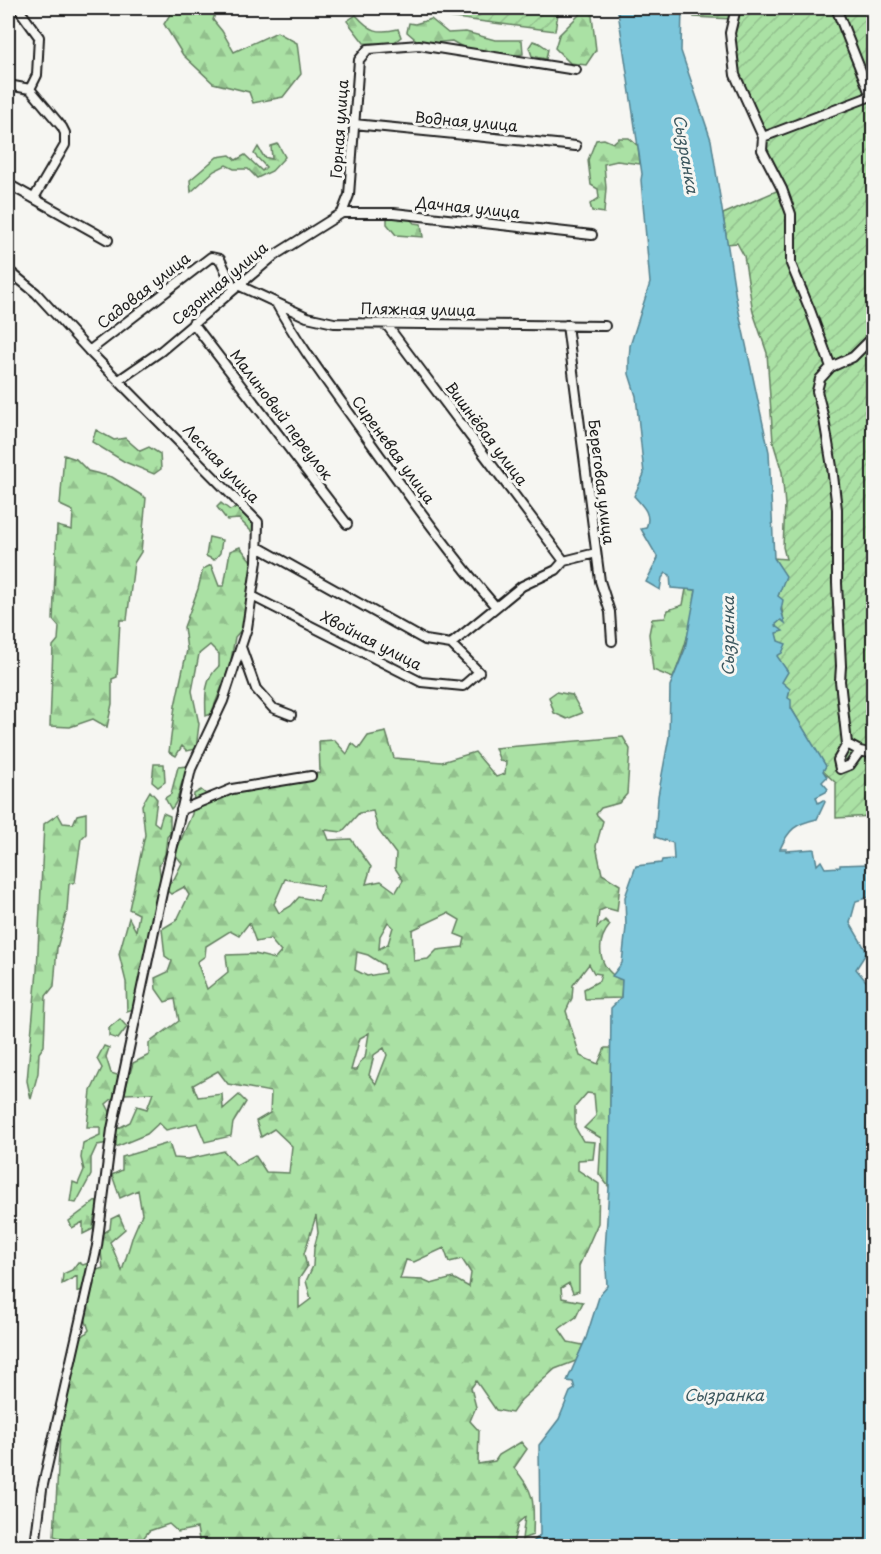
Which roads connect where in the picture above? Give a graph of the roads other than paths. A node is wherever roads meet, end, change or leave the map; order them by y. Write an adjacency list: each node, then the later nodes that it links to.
1 (18, 8): 6 (street)
2 (738, 8): 9 (street)
3 (836, 8): 7 (street)
4 (576, 70): 8 (street, Горная улица)
5 (8, 85): 6 (street)
6 (30, 89): 12 (street)
7 (872, 96): 9 (street)
8 (354, 124): 10 (street, Водная улица); 13 (street, Горная улица)
9 (763, 137): 25 (street)
10 (576, 146)
11 (8, 184): 12 (street)
12 (34, 198): 15 (street)
13 (342, 213): 14 (street, Дачная улица); 17 (street, Сезонная улица)
14 (592, 235)
15 (108, 240)
16 (8, 270): 24 (street, Лесная улица)
17 (236, 287): 18 (street, Пляжная улица); 19 (street, Сезонная улица); 24 (street, Садовая улица)
18 (276, 303): 20 (street, Пляжная улица); 32 (street, Сиреневая улица)
19 (194, 323): 26 (street, Сезонная улица); 27 (street, Малиновый переулок)
20 (386, 324): 21 (street, Пляжная улица); 30 (street, Вишнёвая улица)
21 (567, 326): 22 (street, Пляжная улица); 29 (street, Береговая улица)
22 (605, 326)
23 (873, 336): 25 (street)
24 (89, 351): 26 (street, Лесная улица)
25 (831, 367): 37 (street)
26 (118, 380): 28 (street, Лесная улица)
27 (347, 524)
28 (258, 546): 31 (street, Лесная улица); 34 (street)
29 (596, 553): 30 (street); 33 (street, Береговая улица)
30 (564, 561): 32 (street)
31 (252, 596): 34 (street, Хвойная улица); 35 (street, Лесная улица)
32 (496, 607): 34 (street)
33 (612, 641)
34 (452, 644)
35 (241, 647): 36 (street); 41 (street, Лесная улица)
36 (291, 715)
37 (847, 744): 38 (street); 38 (street)
38 (860, 751): 39 (street)
39 (873, 754)
40 (311, 776): 41 (street)
41 (181, 810): 42 (street, Лесная улица)
42 (35, 1546)

